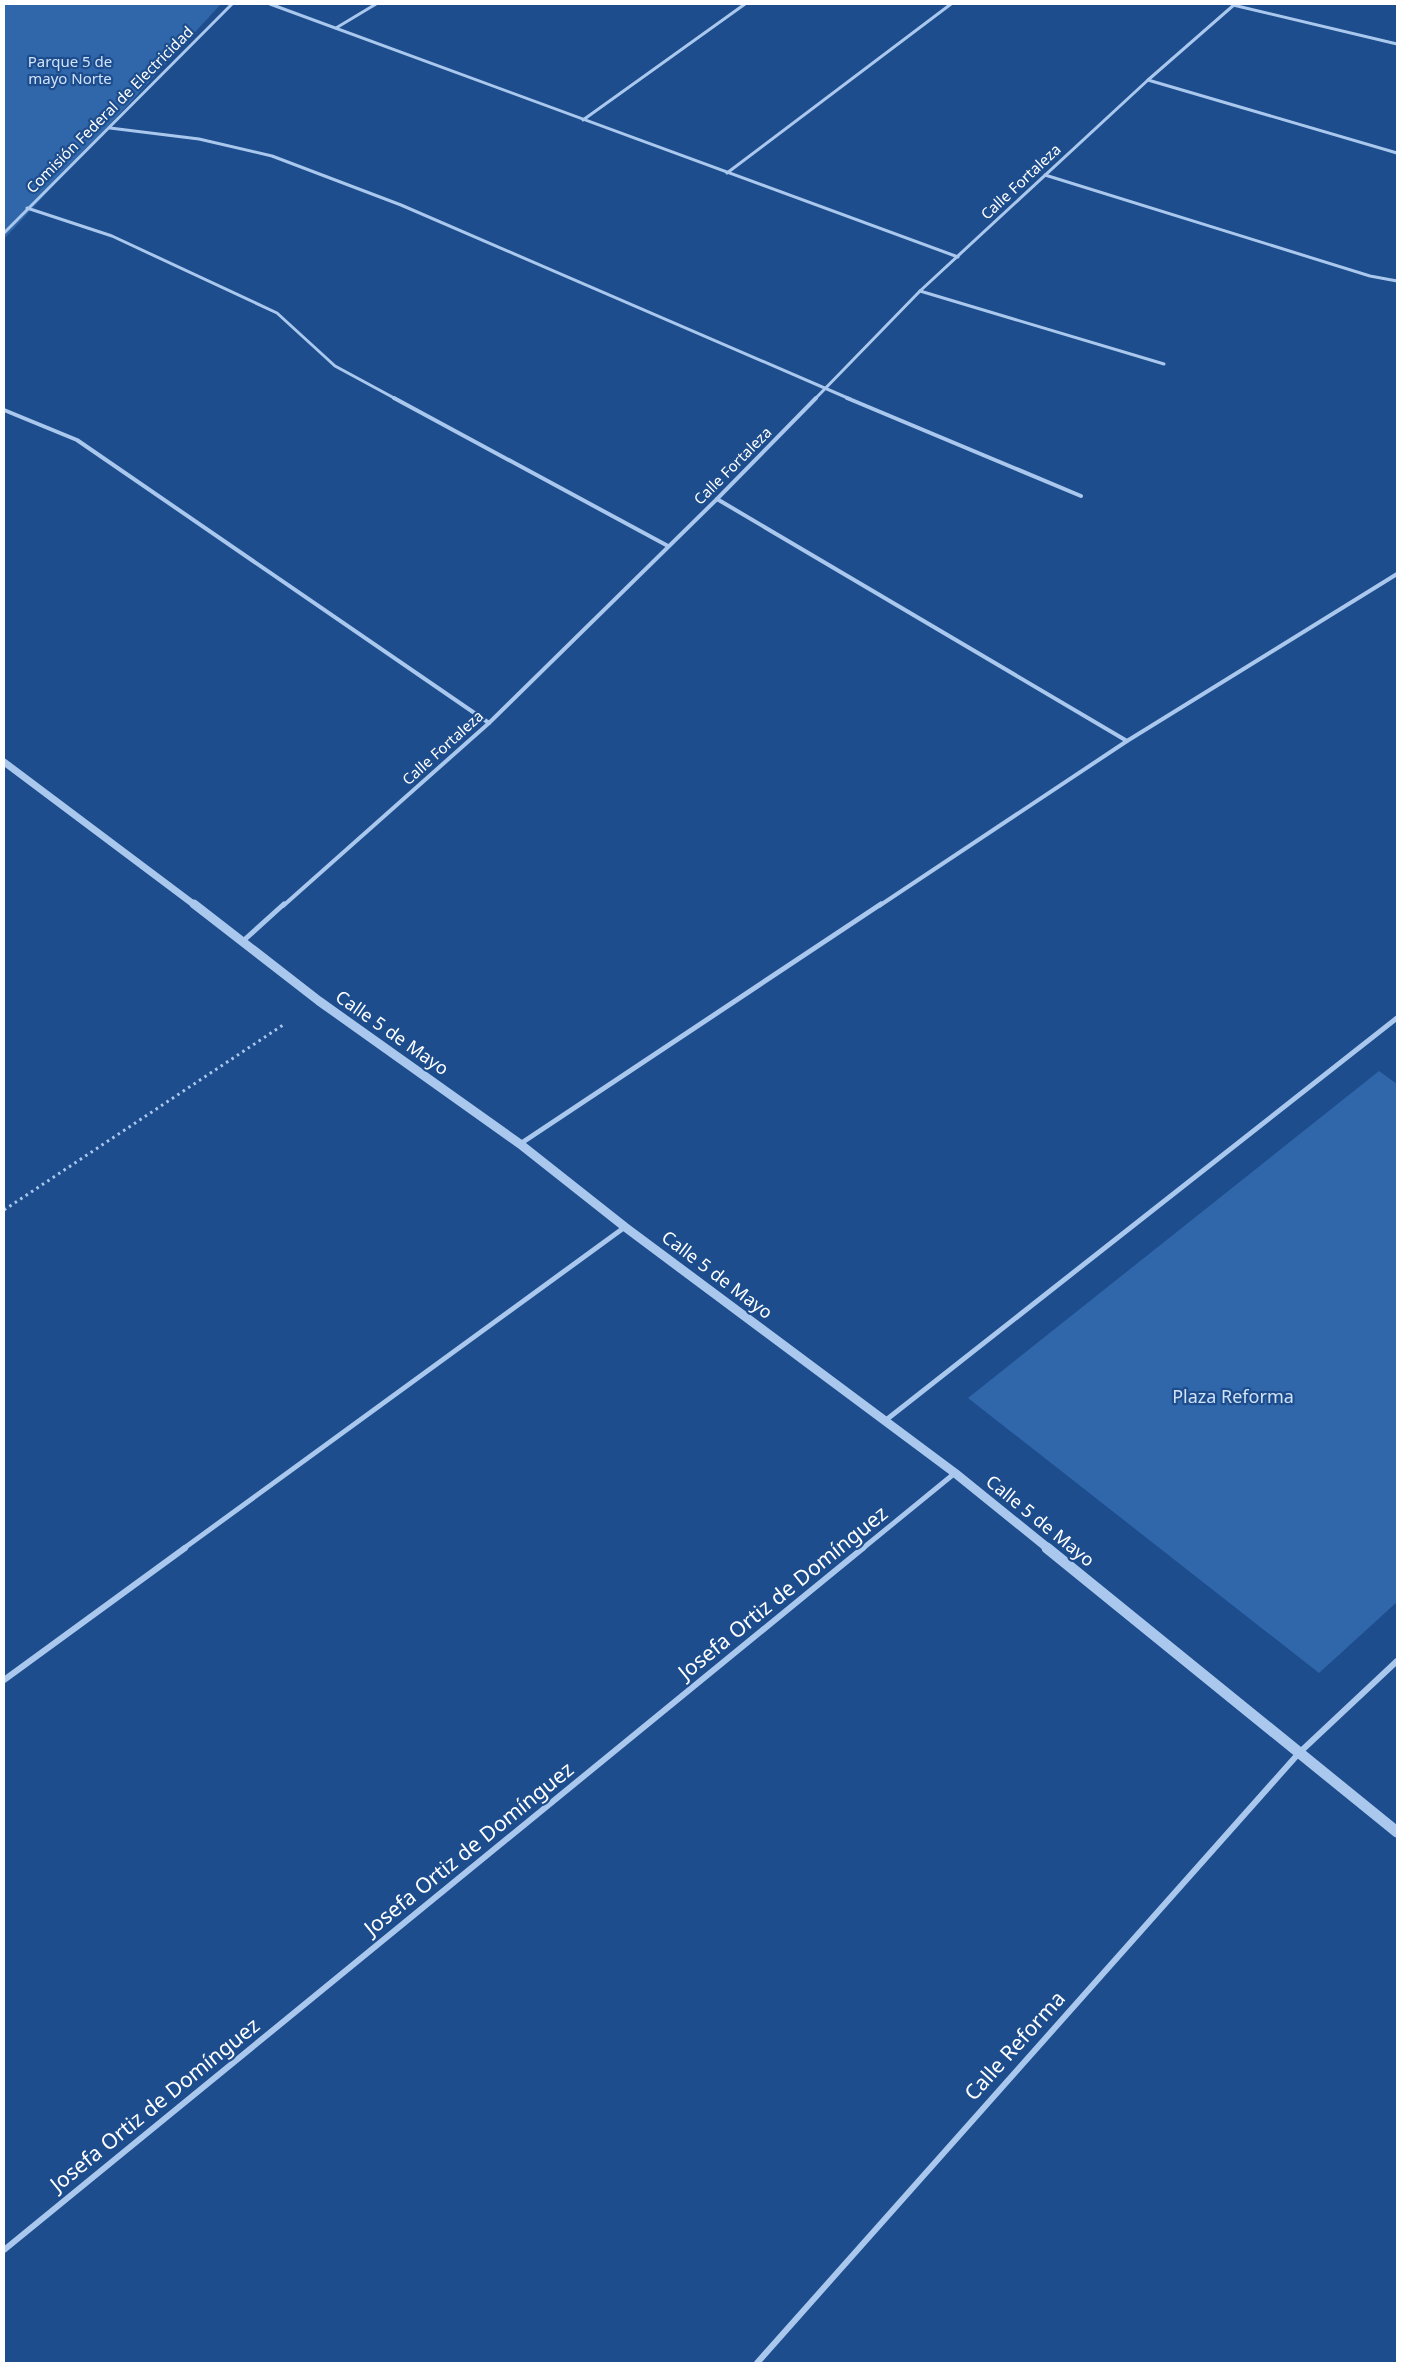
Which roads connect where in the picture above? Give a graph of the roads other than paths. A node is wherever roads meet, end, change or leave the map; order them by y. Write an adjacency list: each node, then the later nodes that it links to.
1 (232, 4): 11 (street, Comisión Federal de Electricidad)
2 (270, 4): 7 (street)
3 (376, 4): 7 (street)
4 (745, 4): 10 (street)
5 (951, 4): 13 (street)
6 (1234, 5): 8 (street); 9 (street, Calle Fortaleza)
7 (336, 28): 10 (street)
8 (1397, 44)
9 (1148, 80): 12 (street); 14 (street, Calle Fortaleza)
10 (583, 120): 13 (street)
11 (110, 128): 15 (street, Comisión Federal de Electricidad); 21 (street)
12 (1397, 153)
13 (727, 173): 17 (street)
14 (1045, 174): 17 (street, Calle Fortaleza); 18 (street)
15 (27, 208): 16 (street, Comisión Federal de Electricidad); 25 (street)
16 (4, 233)
17 (958, 257): 19 (street, Calle Fortaleza)
18 (1397, 281)
19 (920, 291): 20 (street); 21 (street, Calle Fortaleza)
20 (1164, 364)
21 (824, 388): 23 (street); 24 (street, Calle Fortaleza)
22 (4, 410): 27 (street)
23 (1081, 496)
24 (717, 499): 25 (street, Calle Fortaleza); 28 (street)
25 (668, 546): 27 (street, Calle Fortaleza)
26 (1397, 574): 28 (street)
27 (489, 723): 30 (street, Calle Fortaleza)
28 (1127, 741): 32 (street)
29 (4, 762): 30 (street, Calle 5 de Mayo)
30 (243, 941): 32 (street, Calle 5 de Mayo)
31 (1397, 1018): 34 (street)
32 (520, 1144): 33 (street, Calle 5 de Mayo)
33 (625, 1227): 34 (street, Calle 5 de Mayo); 37 (street)
34 (886, 1420): 35 (street, Calle 5 de Mayo)
35 (955, 1473): 38 (street, Calle 5 de Mayo); 40 (street, Josefa Ortiz de Domínguez)
36 (1397, 1661): 38 (street, Calle Reforma)
37 (4, 1680)
38 (1300, 1753): 39 (street, Calle 5 de Mayo); 41 (street, Calle Reforma)
39 (1397, 1832)
40 (4, 2250)
41 (757, 2363)

